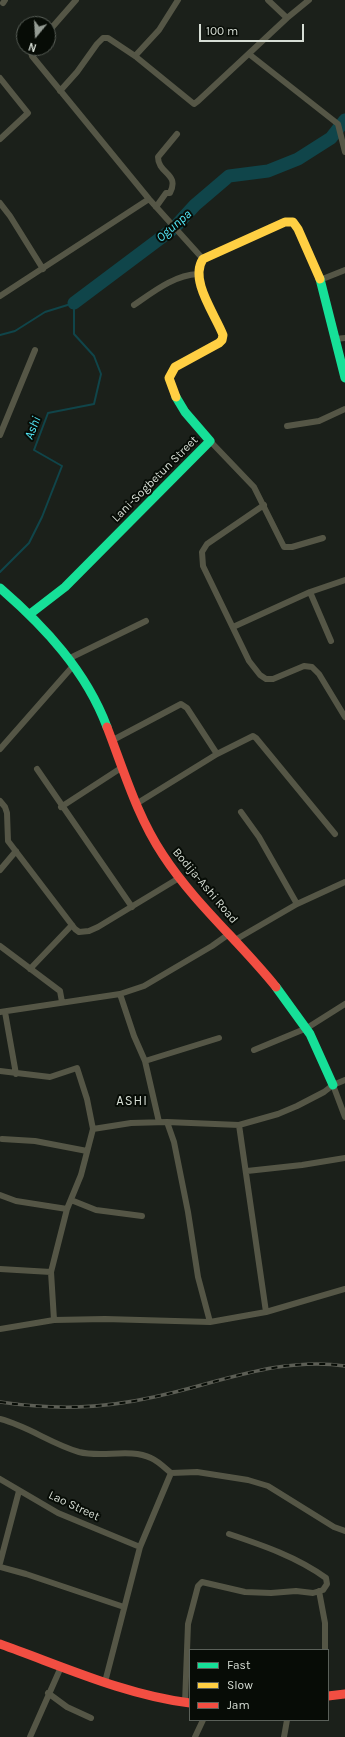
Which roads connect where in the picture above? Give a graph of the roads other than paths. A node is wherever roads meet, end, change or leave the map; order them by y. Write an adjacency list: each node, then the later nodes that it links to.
1 (76, 0): 6 (street)
2 (178, 0): 9 (street)
3 (268, 0): 5 (street)
4 (309, 0): 5 (street)
5 (287, 18): 7 (street)
6 (56, 23)
7 (249, 54): 9 (street); 14 (street)
8 (32, 56): 11 (street)
9 (135, 56): 11 (street)
10 (0, 78): 13 (street)
11 (60, 91): 15 (street)
12 (177, 134): 17 (street)
13 (0, 139)
14 (345, 152)
15 (149, 199): 17 (street); 19 (street)
16 (0, 203): 19 (street)
17 (156, 207): 18 (street)
18 (203, 258): 21 (street); 22 (street)
19 (43, 269): 23 (street)
20 (345, 270): 22 (street)
21 (198, 274): 24 (street); 32 (street, Lani-Sogbetun Street)
22 (320, 280): 26 (street)
23 (0, 296)
24 (134, 305)
25 (345, 338): 26 (street)
26 (335, 339): 28 (street)
27 (34, 350): 31 (street)
28 (345, 378)
29 (345, 409): 30 (street)
30 (287, 426)
31 (0, 435)
32 (210, 441): 33 (street); 38 (street, Lani-Sogbetun Street)
33 (264, 505): 34 (street); 40 (street)
34 (323, 538)
35 (345, 580): 37 (street)
36 (0, 588): 38 (street, Bodija-Ashi Road)
37 (310, 592): 40 (street); 41 (street)
38 (30, 614): 42 (street, Bodija-Ashi Road)
39 (146, 621): 42 (street)
40 (233, 627): 43 (street)
41 (331, 641)
42 (71, 663): 44 (street, Bodija-Ashi Road); 45 (street)
43 (345, 717)
44 (113, 740): 46 (street); 47 (street, Bodija-Ashi Road)
45 (0, 749)
46 (217, 754): 50 (street); 53 (street)
47 (121, 768): 50 (street, Bodija-Ashi Road); 51 (street)
48 (37, 769): 51 (street)
49 (0, 801): 54 (street)
50 (136, 804): 56 (street, Bodija-Ashi Road)
51 (61, 807): 59 (street)
52 (241, 812): 58 (street)
53 (335, 834)
54 (16, 851): 55 (street); 60 (street)
55 (0, 870)
56 (179, 878): 59 (street); 61 (street, Bodija-Ashi Road)
57 (345, 882): 58 (street)
58 (297, 904): 61 (street)
59 (132, 907): 60 (street)
60 (72, 925): 63 (street)
61 (232, 937): 64 (street); 68 (street, Bodija-Ashi Road)
62 (0, 946): 63 (street)
63 (30, 969): 65 (street)
64 (120, 994): 65 (street); 71 (street)
65 (62, 1002): 67 (street)
66 (345, 1004): 68 (street)
67 (3, 1012): 73 (street)
68 (307, 1028): 70 (street); 75 (street, Bodija-Ashi Road)
69 (219, 1038): 71 (street)
70 (254, 1050)
71 (145, 1061): 77 (street)
72 (0, 1071): 73 (street)
73 (16, 1074): 80 (street)
74 (345, 1080): 75 (street)
75 (333, 1085): 76 (street, Bodija-Ashi Road); 79 (street)
76 (345, 1117)
77 (159, 1122): 78 (street); 80 (street)
78 (167, 1122): 79 (street); 94 (street)
79 (239, 1125): 84 (street)
80 (93, 1129): 82 (street)
81 (2, 1139): 82 (street)
82 (87, 1151): 86 (street)
83 (345, 1158): 84 (street)
84 (246, 1171): 92 (street)
85 (0, 1195): 87 (street)
86 (71, 1200): 87 (street); 88 (street)
87 (67, 1209): 90 (street)
88 (142, 1216)
89 (0, 1269): 90 (street)
90 (52, 1272): 93 (street)
91 (345, 1289): 92 (street)
92 (266, 1312): 94 (street)
93 (54, 1320): 94 (street); 95 (street)
94 (210, 1322)
95 (0, 1329)
96 (0, 1419): 97 (street)
97 (171, 1473): 100 (street); 102 (street)
98 (0, 1479): 99 (street, Lao Street)
99 (19, 1491): 102 (street, Lao Street); 103 (street)
100 (345, 1531)
101 (229, 1534): 105 (street)
102 (140, 1547): 106 (street)
103 (0, 1563)
104 (0, 1567): 106 (street)
105 (319, 1591): 108 (street); 114 (street)
106 (124, 1607): 110 (street)
107 (0, 1644): 109 (street)
108 (324, 1649)
109 (61, 1667): 110 (street); 111 (street)
110 (105, 1682): 114 (street)
111 (48, 1693): 115 (street); 118 (street)
112 (345, 1694): 113 (street)
113 (329, 1696)
114 (187, 1703)
115 (92, 1718)
116 (203, 1721): 119 (street)
117 (287, 1721): 120 (street)
118 (30, 1737)
119 (195, 1737)
120 (284, 1737)

